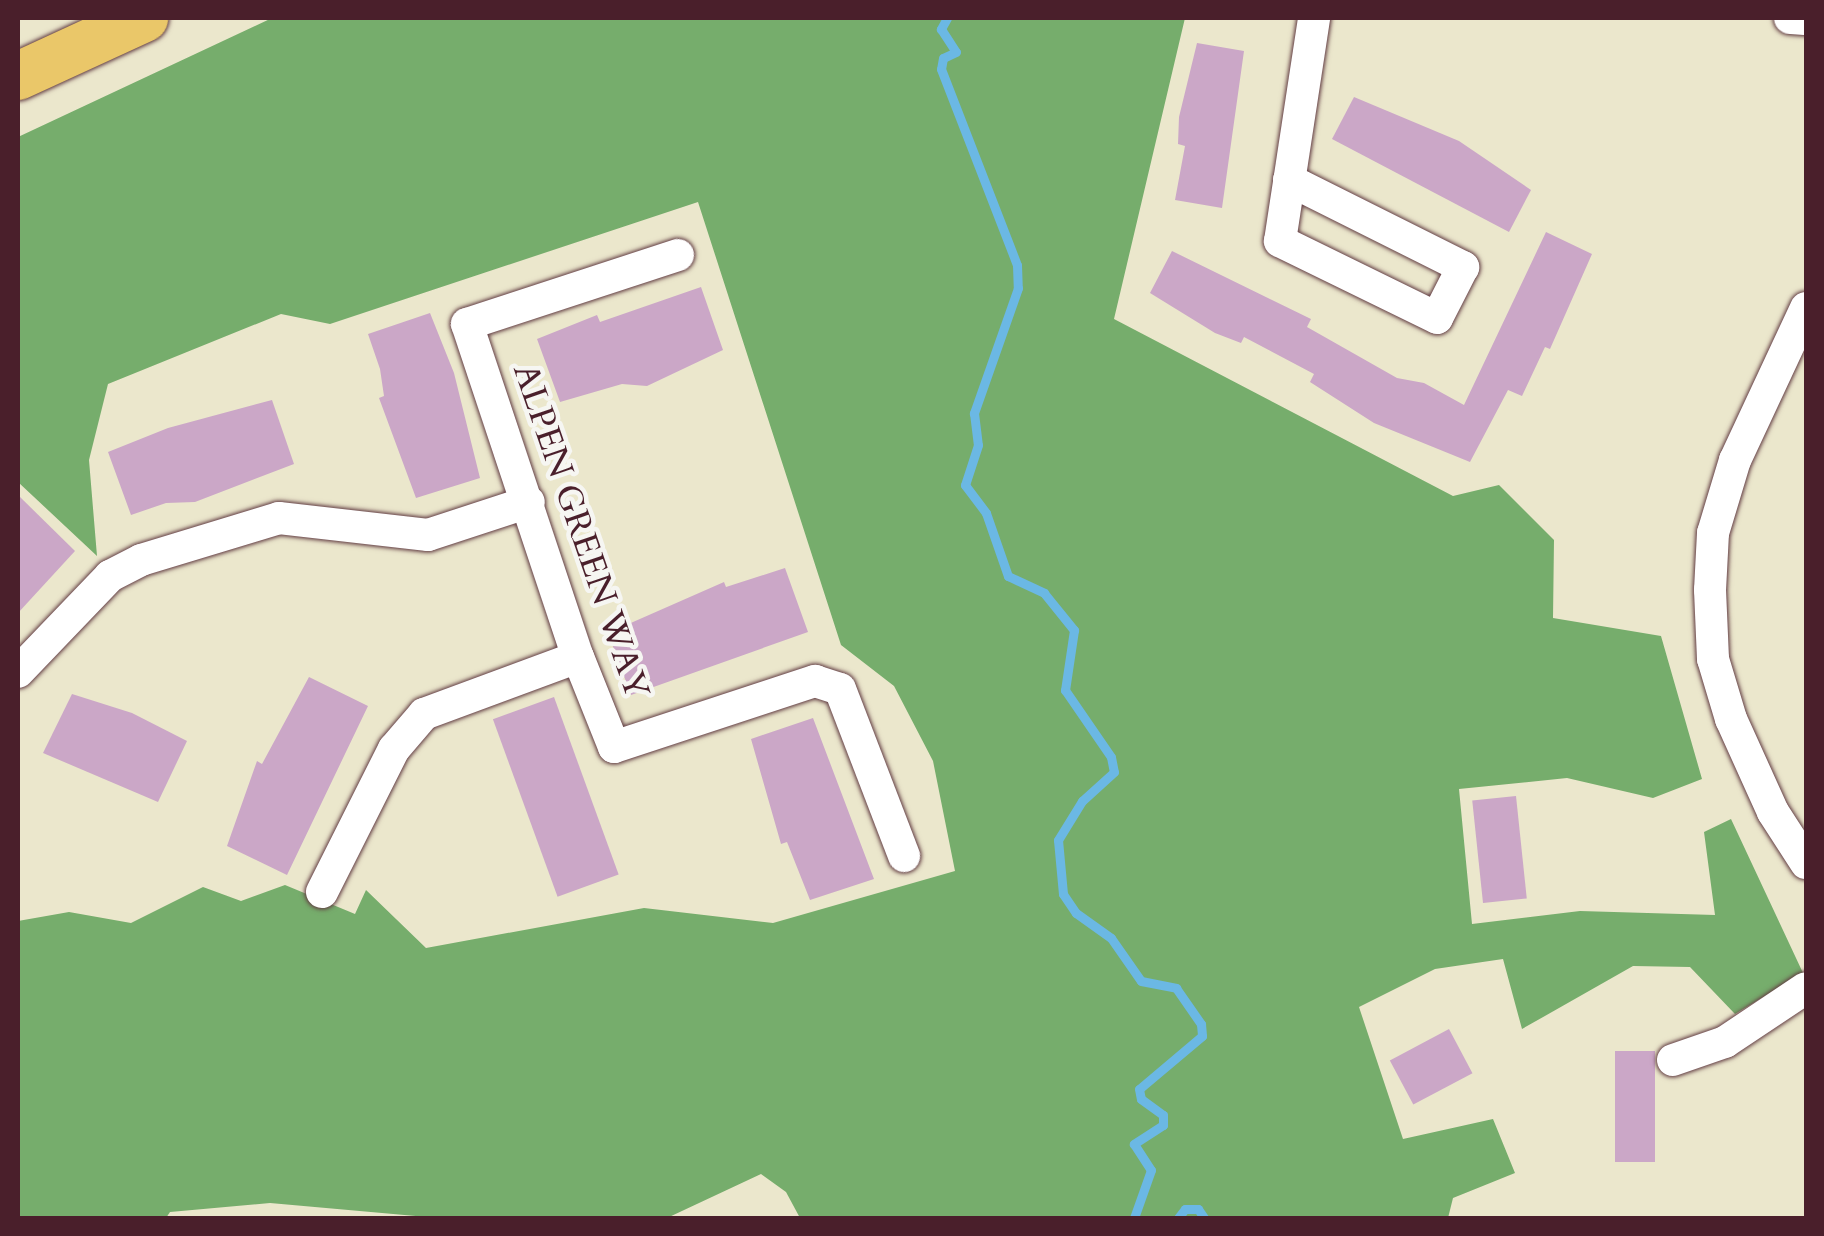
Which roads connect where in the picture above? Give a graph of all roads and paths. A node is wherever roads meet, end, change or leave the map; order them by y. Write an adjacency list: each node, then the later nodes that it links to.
1 (144, 18): 5 (highway)
2 (1314, 18): 6 (street)
3 (1790, 18): 4 (street)
4 (1806, 20)
5 (18, 76)
6 (1289, 180): 6 (street)
7 (678, 255): 10 (street, ALPEN GREEN WAY)
8 (1806, 308): 9 (street)
9 (1798, 348): 14 (street)
10 (528, 502): 11 (street, ALPEN GREEN WAY); 12 (street)
11 (578, 657): 13 (street, ALPEN GREEN WAY); 15 (street)
12 (18, 672)
13 (904, 856)
14 (1806, 863)
15 (322, 892)
16 (1806, 988): 17 (street)
17 (1673, 1060)

